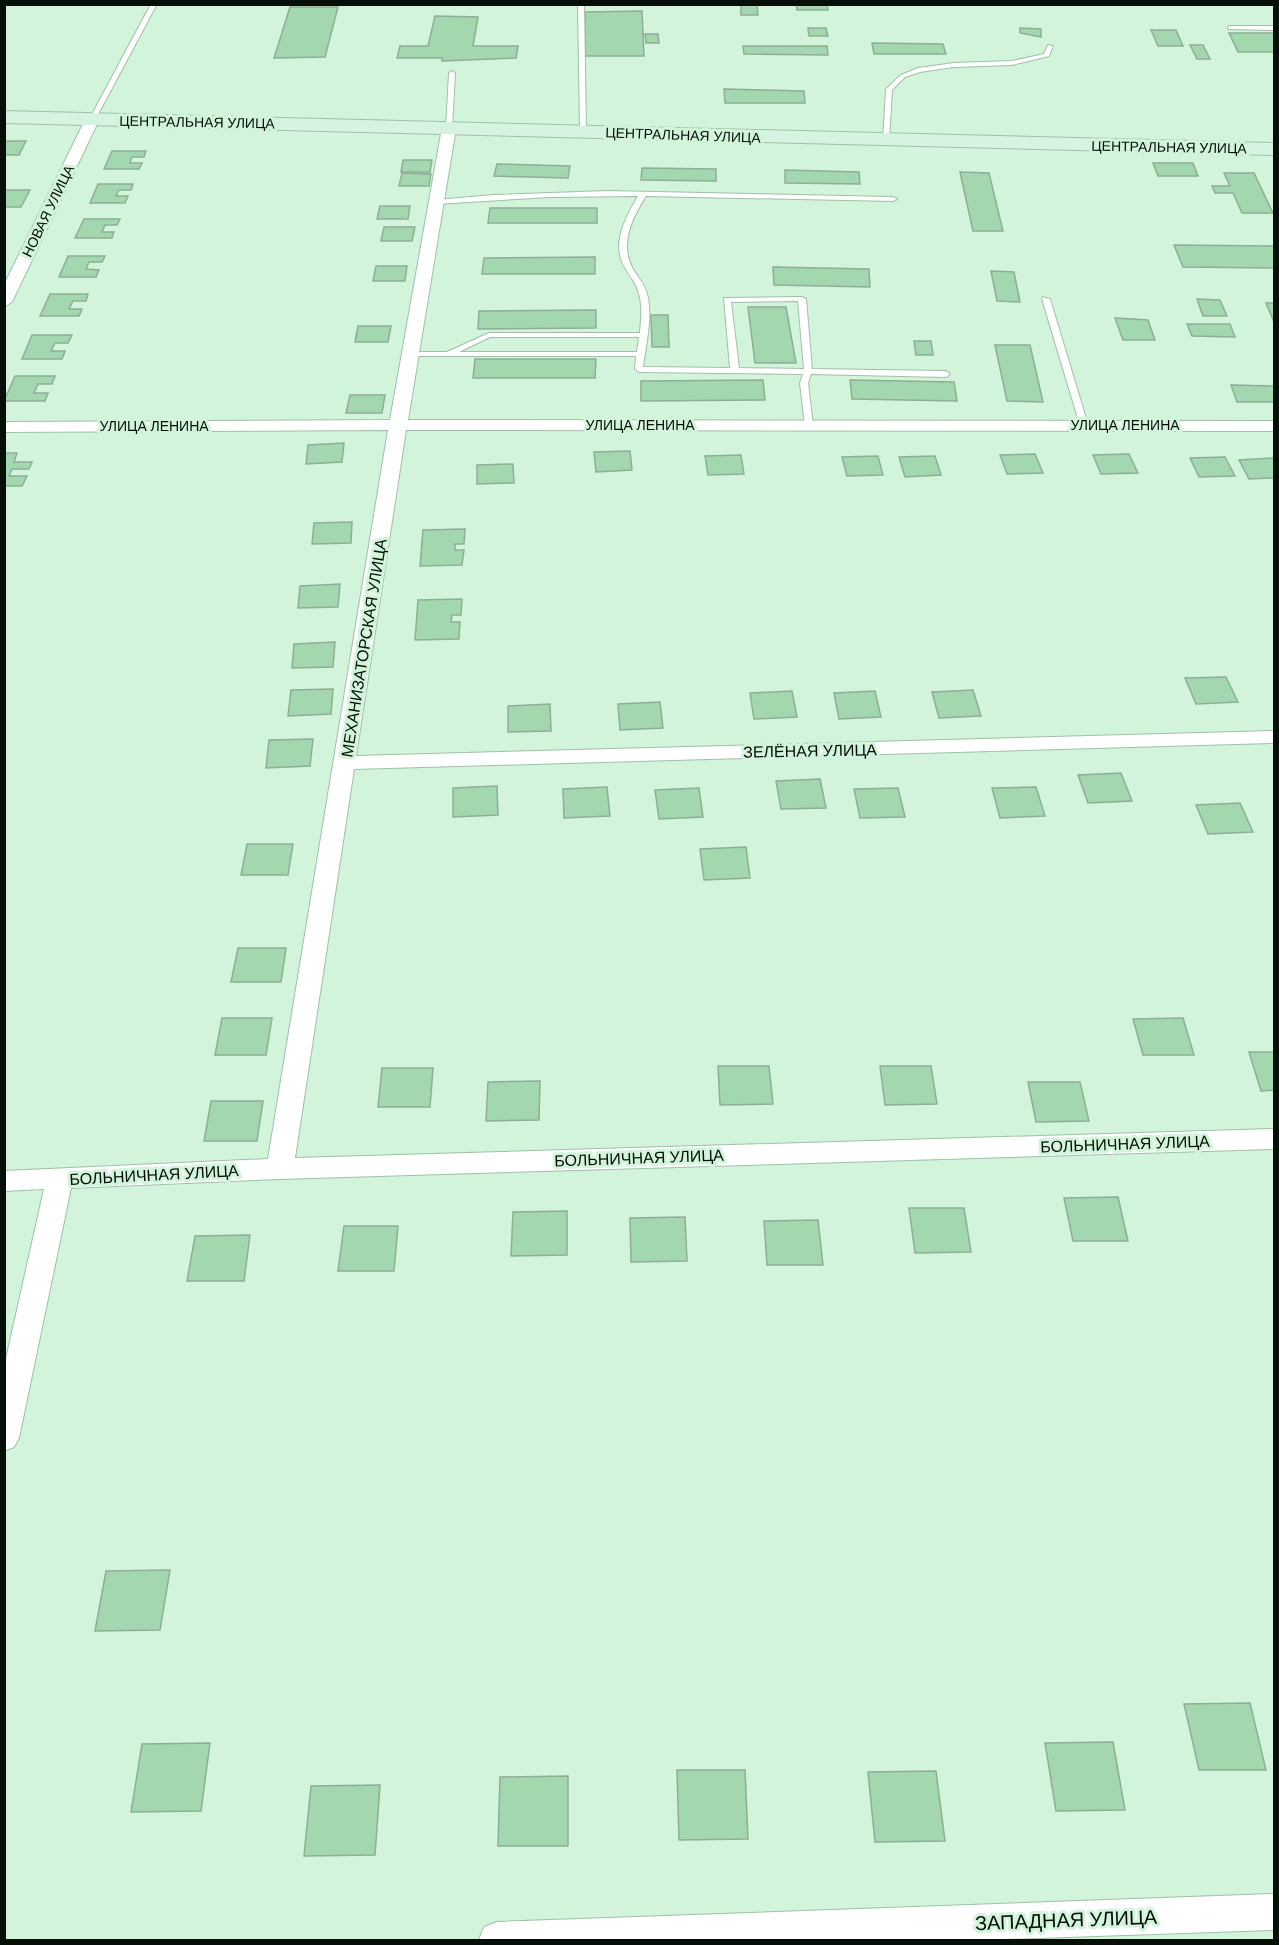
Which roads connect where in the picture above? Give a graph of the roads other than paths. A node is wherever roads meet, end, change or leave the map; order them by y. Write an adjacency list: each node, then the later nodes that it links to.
1 (154, 4): 8 (lane)
2 (581, 4): 10 (lane)
3 (1230, 28): 4 (lane)
4 (1275, 28)
5 (1050, 46): 11 (lane)
6 (452, 73): 9 (lane)
7 (4, 117): 8 (street, ЦЕНТРАЛЬНАЯ УЛИЦА)
8 (92, 120): 9 (street, ЦЕНТРАЛЬНАЯ УЛИЦА); 17 (street, НОВАЯ УЛИЦА)
9 (448, 128): 10 (street, ЦЕНТРАЛЬНАЯ УЛИЦА); 15 (street, МЕХАНИЗАТОРСКАЯ УЛИЦА)
10 (583, 132): 11 (street, ЦЕНТРАЛЬНАЯ УЛИЦА)
11 (886, 140): 12 (street, ЦЕНТРАЛЬНАЯ УЛИЦА)
12 (1275, 149)
13 (643, 194): 14 (lane); 15 (lane); 18 (lane)
14 (893, 199)
15 (436, 202): 19 (street, МЕХАНИЗАТОРСКАЯ УЛИЦА)
16 (1047, 299): 26 (lane)
17 (4, 302)
18 (642, 335): 20 (lane); 21 (lane)
19 (411, 354): 20 (lane); 25 (street, МЕХАНИЗАТОРСКАЯ УЛИЦА)
20 (447, 354): 21 (lane)
21 (640, 354): 22 (lane)
22 (735, 371): 23 (lane); 23 (lane)
23 (808, 372): 24 (lane); 27 (lane)
24 (946, 374)
25 (398, 425): 27 (street, УЛИЦА ЛЕНИНА); 29 (street, УЛИЦА ЛЕНИНА); 31 (street, МЕХАНИЗАТОРСКАЯ УЛИЦА)
26 (1084, 425): 27 (street, УЛИЦА ЛЕНИНА); 28 (street, УЛИЦА ЛЕНИНА)
27 (809, 426)
28 (1275, 426)
29 (4, 427)
30 (1275, 737): 31 (street, ЗЕЛЁНАЯ УЛИЦА)
31 (346, 763): 33 (street, МЕХАНИЗАТОРСКАЯ УЛИЦА)
32 (1275, 1139): 33 (street, БОЛЬНИЧНАЯ УЛИЦА)
33 (280, 1168): 34 (street, БОЛЬНИЧНАЯ УЛИЦА)
34 (59, 1180): 35 (street, БОЛЬНИЧНАЯ УЛИЦА); 36 (street)
35 (4, 1181)
36 (4, 1438)
37 (1275, 1912): 38 (street, ЗАПАДНАЯ УЛИЦА)
38 (497, 1941)

